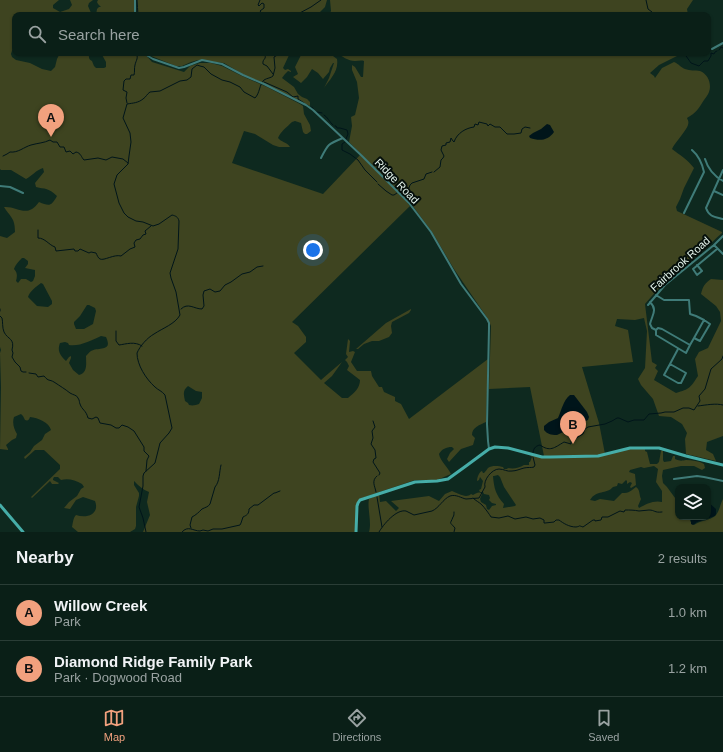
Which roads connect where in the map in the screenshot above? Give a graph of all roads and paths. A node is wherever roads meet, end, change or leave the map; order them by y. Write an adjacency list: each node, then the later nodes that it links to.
1 (135, 0): 2 (street)
2 (135, 12)
3 (723, 43): 4 (street)
4 (712, 49)
5 (149, 56): 6 (street, Ridge Road)
6 (343, 138): 8 (street); 33 (street, Ridge Road)
7 (692, 150): 11 (street)
8 (320, 158)
9 (705, 159): 10 (street)
10 (708, 167): 11 (street); 13 (street)
11 (704, 169): 19 (street)
12 (723, 170): 13 (street)
13 (719, 179): 14 (street); 16 (street)
14 (723, 181)
15 (0, 186): 17 (street)
16 (714, 191): 18 (street); 20 (street)
17 (23, 193)
18 (723, 195)
19 (684, 214)
20 (723, 219)
21 (723, 236): 22 (street, Fairbrook Road)
22 (714, 245): 23 (street); 26 (street, Fairbrook Road)
23 (717, 249): 24 (street); 25 (street)
24 (723, 254)
25 (697, 265): 25 (street)
26 (656, 295): 27 (street); 28 (street, Fairbrook Road)
27 (704, 320): 29 (street); 29 (street)
28 (656, 330): 30 (street); 31 (street)
29 (694, 338): 30 (street)
30 (690, 345): 31 (street)
31 (678, 349): 32 (street)
32 (670, 364): 32 (street)
33 (489, 449): 34 (street); 39 (street)
34 (723, 464)
35 (674, 479): 36 (street)
36 (723, 481)
37 (0, 506): 38 (street)
38 (23, 532)
39 (356, 532)

